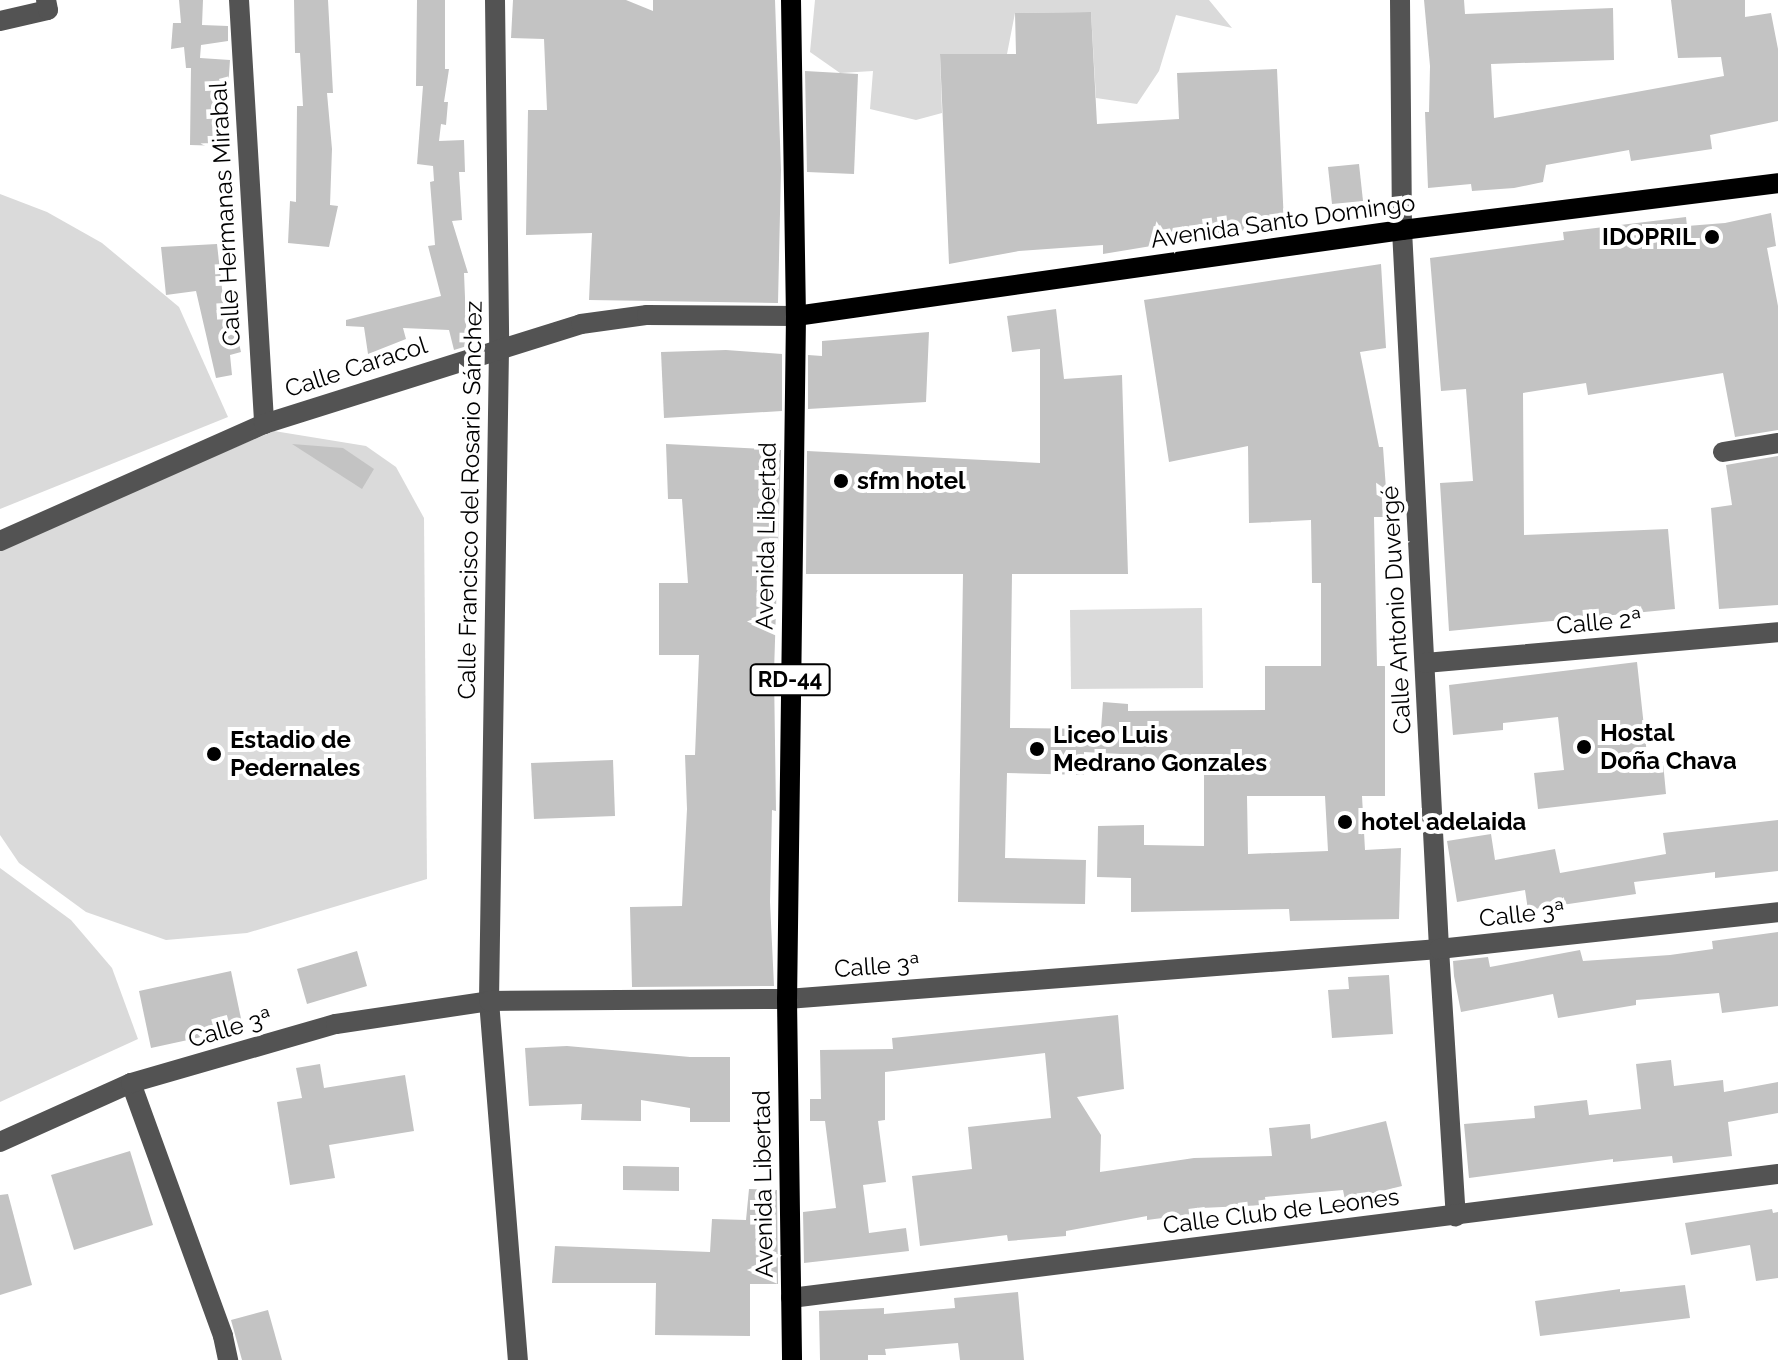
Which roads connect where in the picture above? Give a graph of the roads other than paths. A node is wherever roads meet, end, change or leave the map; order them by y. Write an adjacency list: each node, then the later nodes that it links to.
1 (46, 0): 6 (street)
2 (239, 0): 11 (street, Calle Hermanas Mirabal)
3 (495, 0): 10 (street, Calle Francisco del Rosario Sánchez)
4 (791, 0): 9 (main road, Avenida Libertad / RD-44)
5 (1400, 0): 8 (street, Calle Antonio Duvergé)
6 (0, 21)
7 (1778, 183): 8 (main road, Avenida Santo Domingo)
8 (1402, 230): 9 (main road, Avenida Santo Domingo); 16 (street, Calle Antonio Duvergé)
9 (796, 316): 10 (street, Calle Caracol); 19 (main road, Avenida Libertad / RD-44)
10 (499, 349): 11 (street, Calle Caracol); 20 (street, Calle Francisco del Rosario Sánchez)
11 (264, 424): 14 (street, Calle Caracol)
12 (1778, 443): 13 (street)
13 (1723, 452)
14 (0, 541)
15 (1778, 632): 16 (street, Calle 2ª)
16 (1425, 663): 18 (street, Calle Antonio Duvergé)
17 (1778, 912): 18 (street, Calle 3ª)
18 (1439, 949): 19 (street, Calle 3ª); 24 (street, Calle Antonio Duvergé)
19 (787, 999): 20 (street, Calle 3ª); 25 (main road, Avenida Libertad / RD-44)
20 (489, 1001): 21 (street, Calle 3ª); 27 (street, Calle Francisco del Rosario Sánchez)
21 (131, 1083): 22 (street, Calle 3ª); 26 (street)
22 (0, 1142)
23 (1778, 1174): 24 (street, Calle Club de Leones)
24 (1456, 1216): 25 (street, Calle Club de Leones)
25 (791, 1298): 28 (main road, Avenida Libertad / RD-44)
26 (228, 1360)
27 (518, 1360)
28 (792, 1360)

